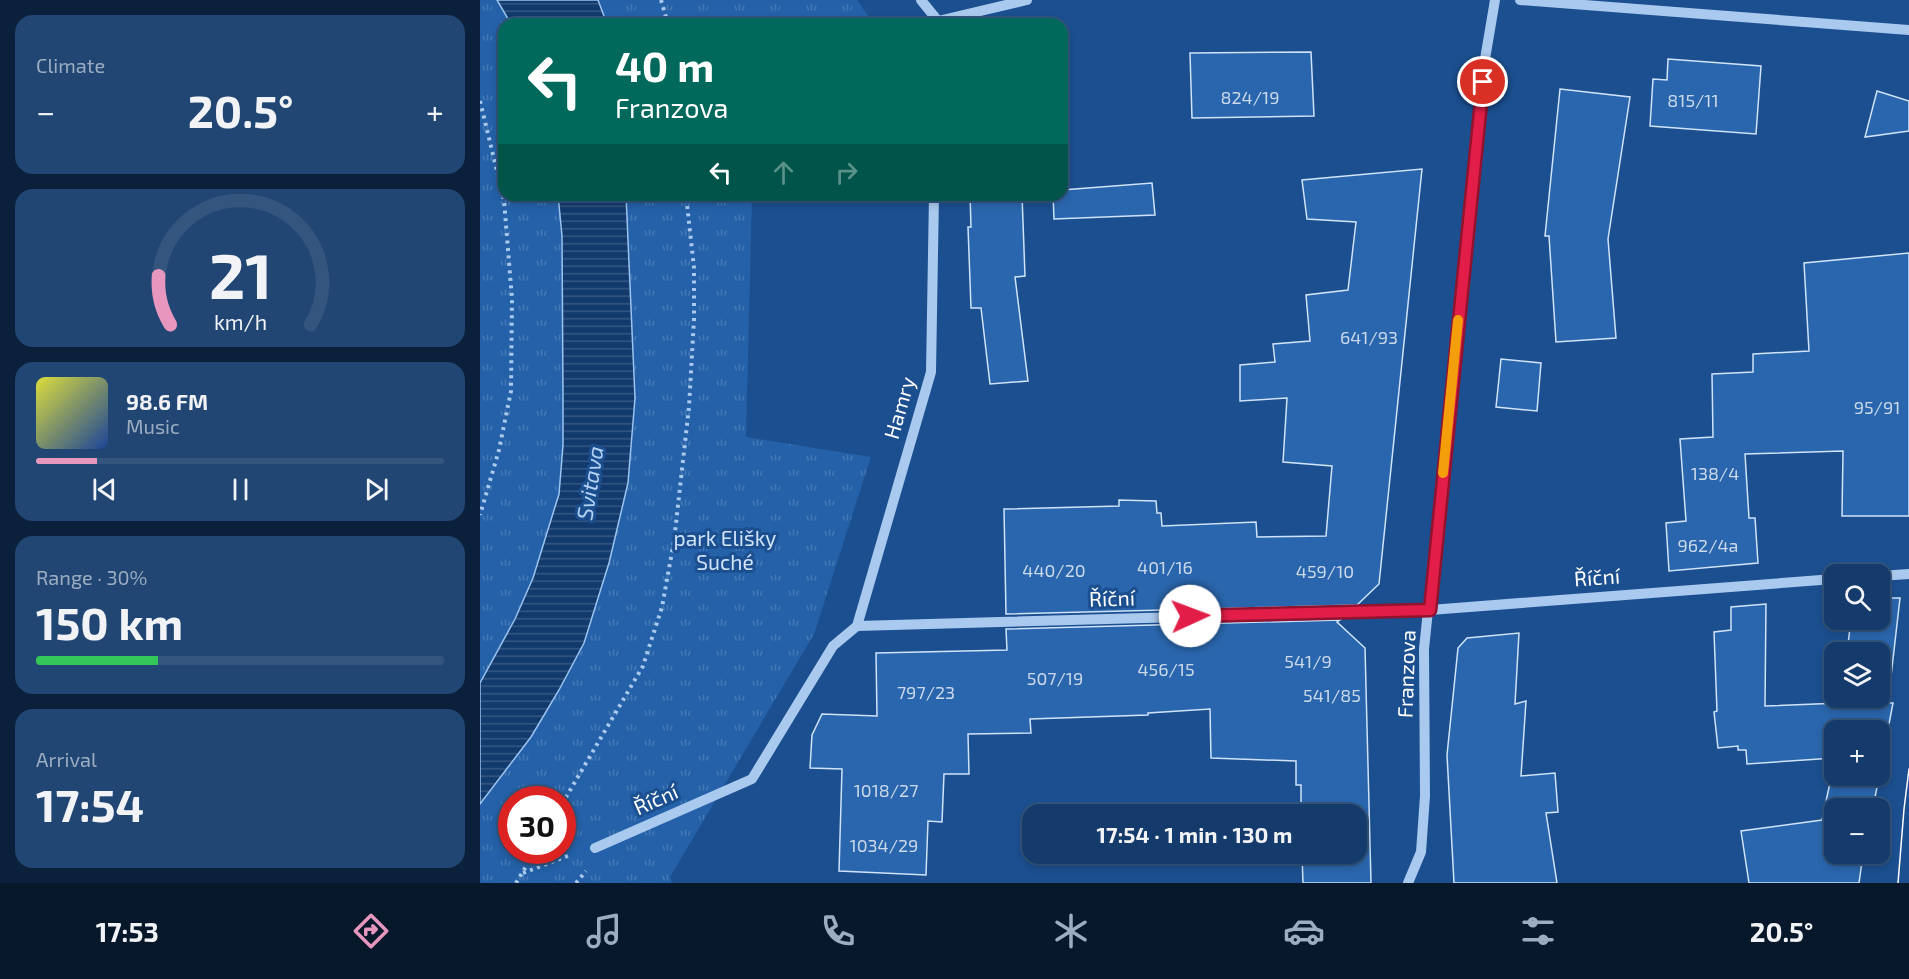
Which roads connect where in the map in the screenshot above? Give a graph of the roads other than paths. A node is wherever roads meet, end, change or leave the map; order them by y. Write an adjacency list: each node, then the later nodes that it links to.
1 (921, 0): 5 (street)
2 (1027, 0): 6 (street)
3 (1495, 0): 12 (street, Franzova)
4 (1520, 0): 7 (street)
5 (935, 18)
6 (954, 18)
7 (1909, 30)
8 (934, 201): 13 (street, Hamry)
9 (1909, 574): 10 (street)
10 (1890, 575)
11 (1824, 580): 12 (street, Říční)
12 (1430, 610): 13 (street, Říční); 15 (street, Franzova)
13 (857, 626): 14 (street, Říční)
14 (595, 848)
15 (1408, 883)

